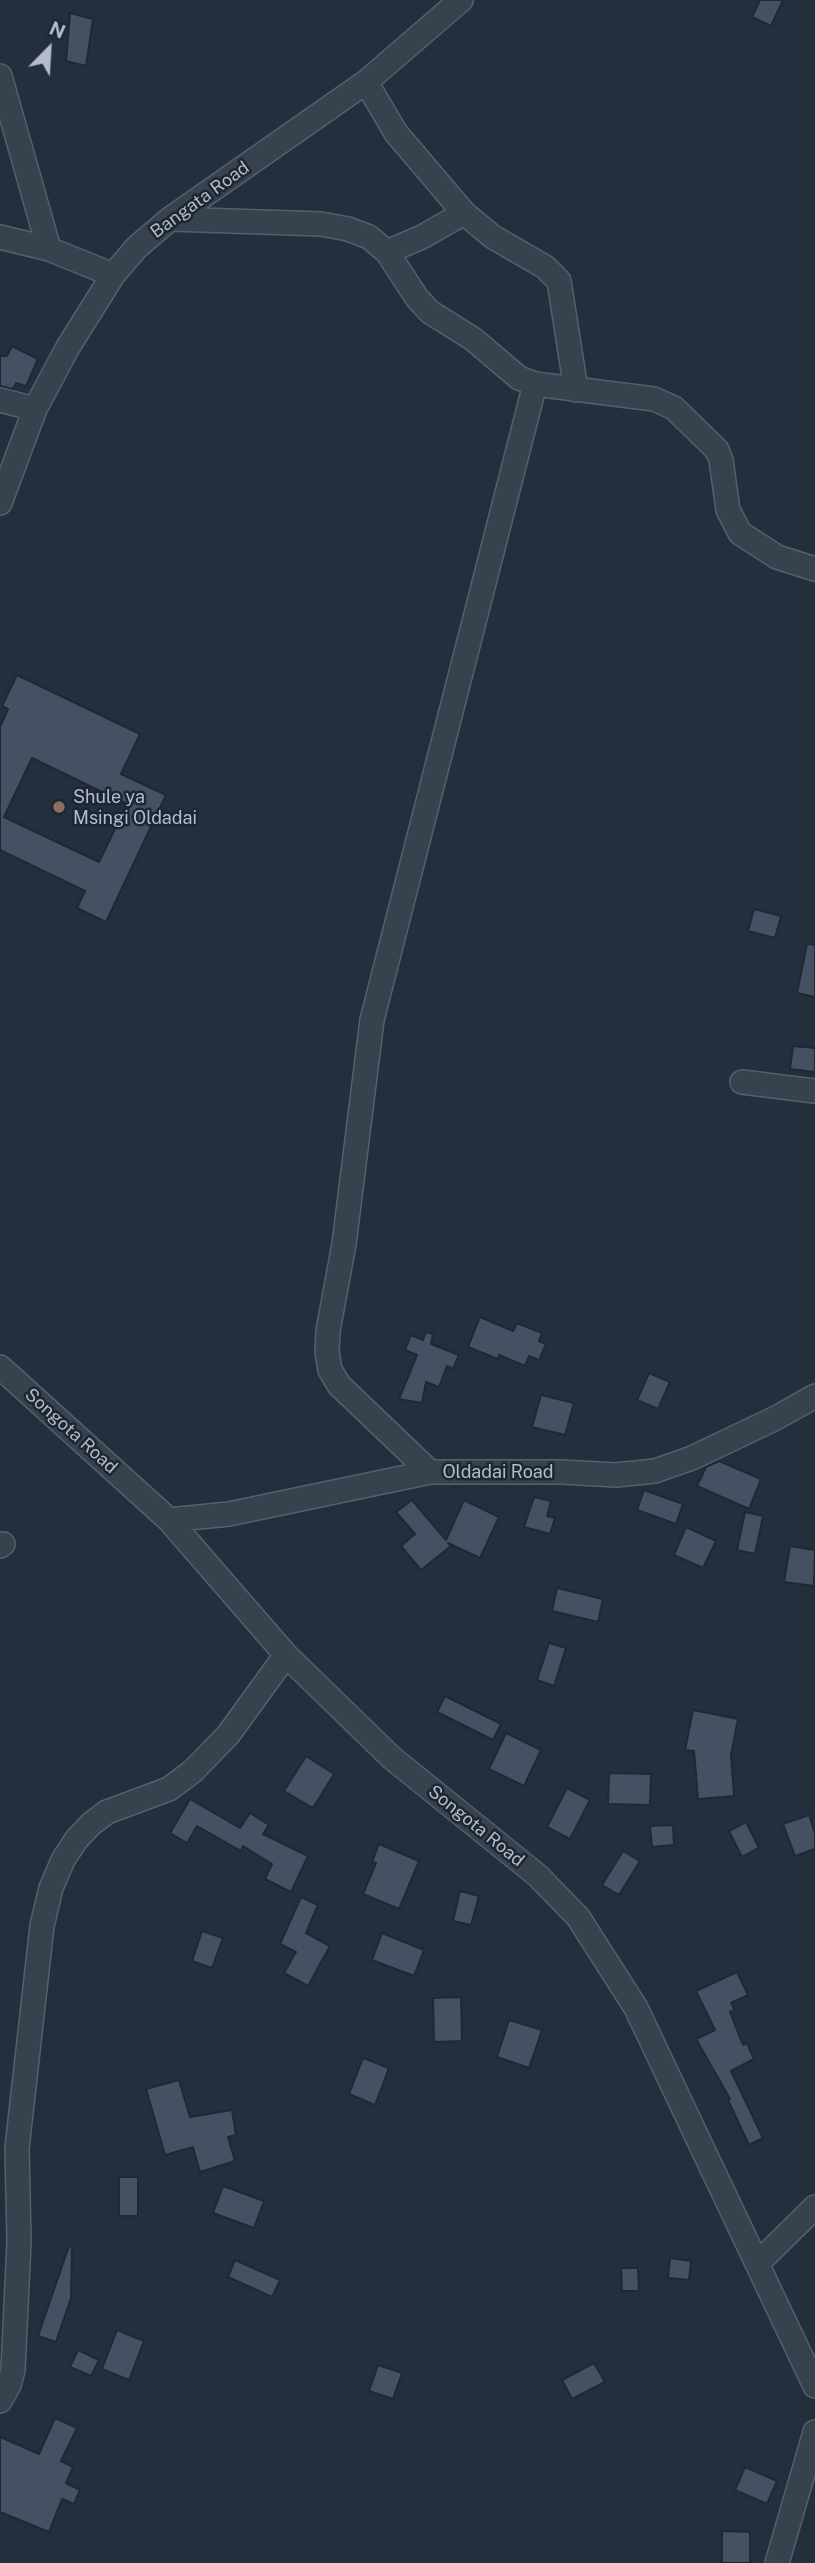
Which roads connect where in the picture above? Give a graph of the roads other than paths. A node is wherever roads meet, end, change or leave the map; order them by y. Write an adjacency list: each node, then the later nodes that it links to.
1 (461, 0): 3 (street, Bangata Road)
2 (0, 76): 7 (street)
3 (366, 82): 4 (street); 5 (street, Bangata Road)
4 (464, 212): 8 (street); 11 (street)
5 (170, 219): 8 (street); 9 (street, Bangata Road)
6 (0, 237): 7 (street)
7 (49, 249): 9 (street)
8 (387, 252): 10 (street)
9 (113, 275): 13 (street, Bangata Road)
10 (535, 384): 11 (street); 20 (street)
11 (576, 390): 15 (street)
12 (0, 400): 13 (street)
13 (35, 410): 14 (street, Bangata Road)
14 (0, 503)
15 (815, 569)
16 (742, 1082): 17 (street)
17 (815, 1091)
18 (0, 1367): 21 (street, Songota Road)
19 (815, 1396): 20 (street, Oldadai Road)
20 (430, 1472): 21 (street, Oldadai Road)
21 (169, 1520): 22 (street, Songota Road)
22 (286, 1655): 24 (street, Songota Road); 26 (street)
23 (815, 2207): 24 (street)
24 (758, 2263): 25 (street, Songota Road)
25 (815, 2386)
26 (0, 2401)
27 (815, 2432): 28 (street)
28 (777, 2563)

